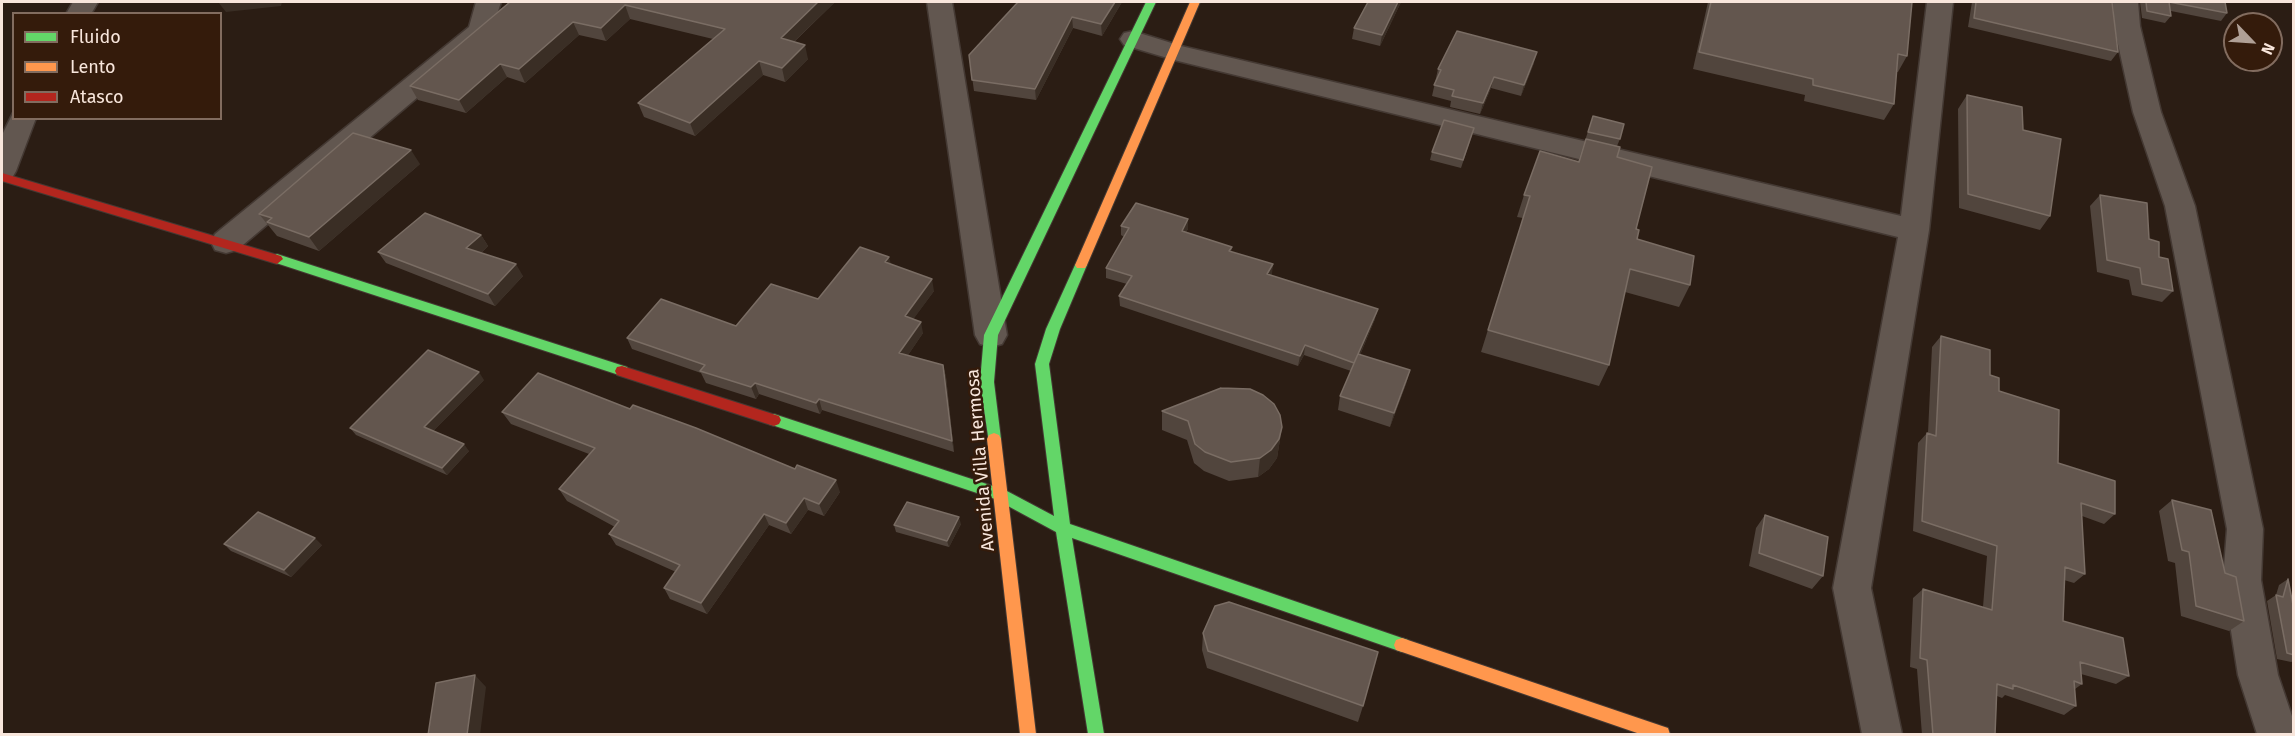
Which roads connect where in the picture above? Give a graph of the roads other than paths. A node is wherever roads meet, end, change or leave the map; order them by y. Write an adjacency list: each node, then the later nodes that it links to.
1 (488, 2): 13 (street)
2 (939, 2): 14 (street)
3 (1151, 2): 7 (street, Avenida Villa Hermosa)
4 (1195, 2): 8 (street)
5 (1940, 2): 12 (street)
6 (2125, 2): 21 (street)
7 (1133, 39): 8 (street); 14 (street, Avenida Villa Hermosa)
8 (1174, 51): 12 (street); 16 (street)
9 (21, 120): 10 (street)
10 (2, 171)
11 (2, 177): 13 (street)
12 (1914, 230): 20 (street)
13 (226, 242): 15 (street)
14 (991, 336): 15 (street, Avenida Villa Hermosa)
15 (1000, 494): 16 (street); 17 (street, Avenida Villa Hermosa)
16 (1063, 528): 18 (street); 19 (street)
17 (1028, 735)
18 (1096, 735)
19 (1662, 735)
20 (1882, 735)
21 (2277, 735)

